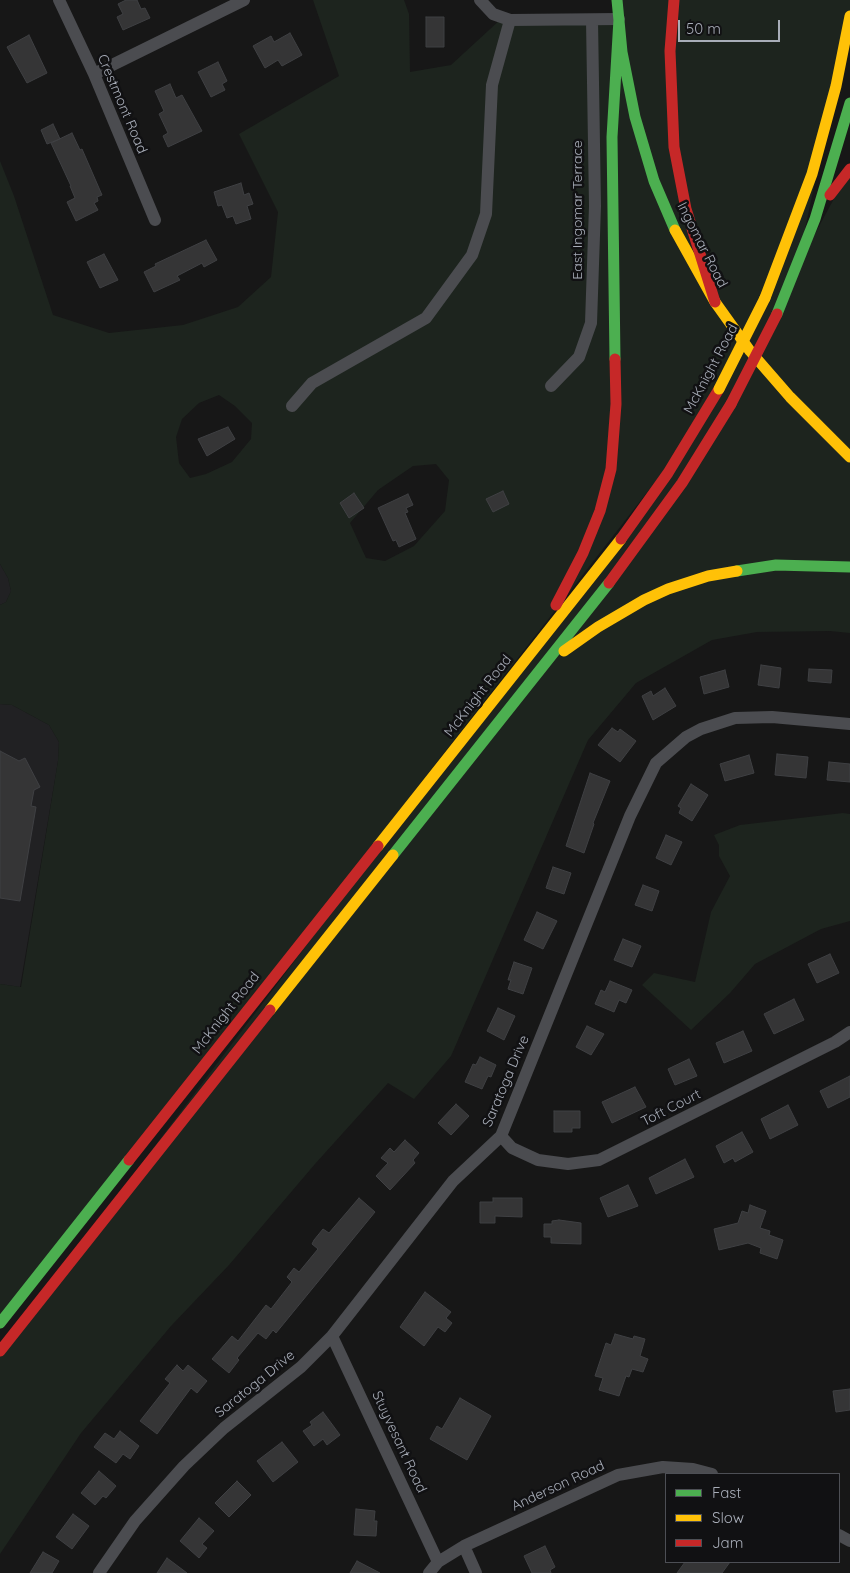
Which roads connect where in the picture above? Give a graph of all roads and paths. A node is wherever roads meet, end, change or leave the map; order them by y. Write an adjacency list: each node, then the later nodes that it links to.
1 (59, 0): 10 (street, Crestmont Road)
2 (244, 0): 10 (street)
3 (480, 0): 7 (street)
4 (617, 0): 8 (main road, Ingomar Road)
5 (674, 0): 15 (main road)
6 (846, 13): 20 (main road, McKnight Road, bridge)
7 (506, 19): 9 (street); 17 (street)
8 (619, 19): 9 (street); 15 (main road, Ingomar Road); 20 (main road)
9 (592, 20): 16 (street, East Ingomar Terrace)
10 (94, 74): 14 (street, Crestmont Road)
11 (850, 103): 13 (main road)
12 (850, 169): 13 (main road)
13 (815, 219): 21 (main road, bridge)
14 (155, 220)
15 (715, 302): 18 (main road, Ingomar Road)
16 (551, 386)
17 (292, 406)
18 (850, 457)
19 (850, 567): 21 (main road)
20 (528, 657): 25 (main road, McKnight Road)
21 (542, 667): 27 (main road)
22 (850, 724): 24 (street, Saratoga Drive)
23 (850, 1032): 24 (street, Toft Court)
24 (501, 1136): 26 (street, Saratoga Drive)
25 (0, 1323)
26 (332, 1336): 30 (street, Stuyvesant Road); 31 (street, Saratoga Drive)
27 (0, 1351)
28 (707, 1473): 29 (street, Anderson Road)
29 (464, 1546): 30 (street, Anderson Road); 33 (street)
30 (438, 1562): 32 (street, Anderson Road)
31 (99, 1573)
32 (429, 1573)
33 (476, 1573)

